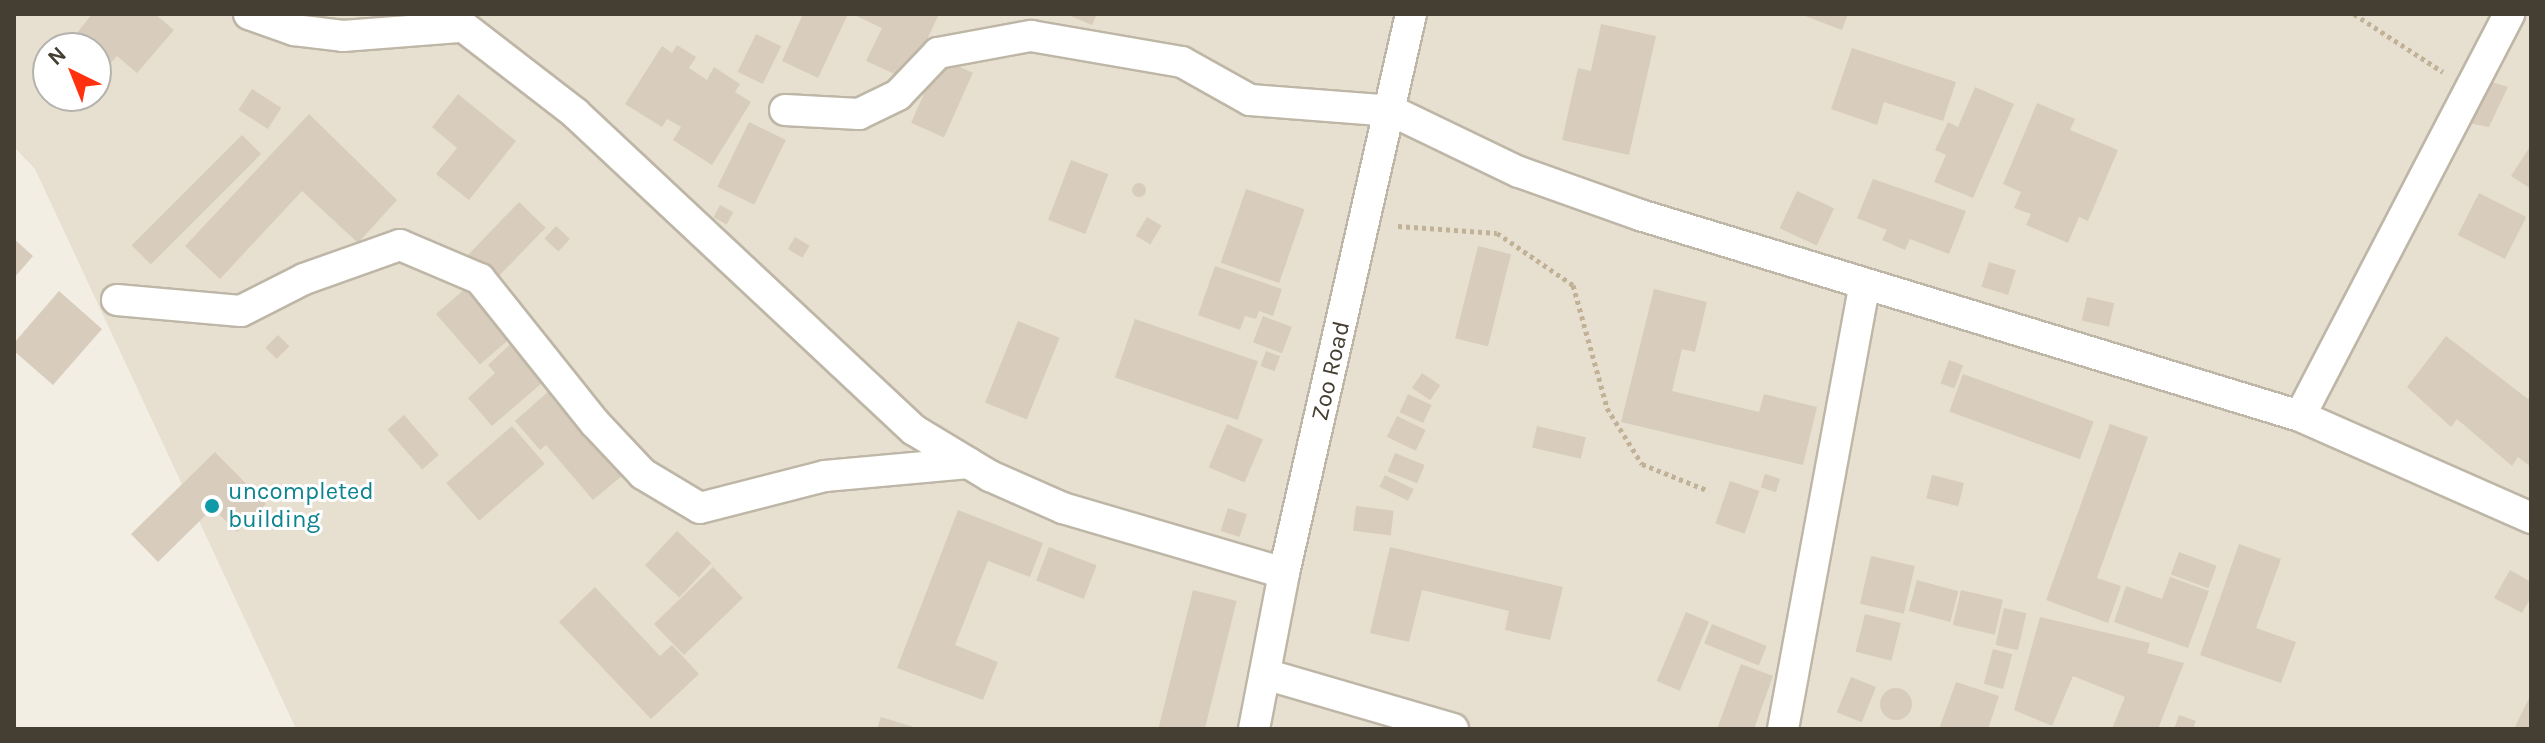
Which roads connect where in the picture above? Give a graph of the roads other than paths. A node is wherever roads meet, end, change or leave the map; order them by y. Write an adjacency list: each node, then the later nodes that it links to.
1 (249, 14): 4 (street)
2 (1411, 14): 6 (street, Zoo Road)
3 (2509, 14): 9 (street)
4 (453, 20): 10 (street)
5 (785, 110): 6 (street)
6 (1392, 111): 7 (street); 12 (street, Zoo Road)
7 (1864, 286): 9 (street); 16 (street)
8 (117, 300): 10 (street)
9 (2300, 416): 11 (street)
10 (968, 463): 12 (street)
11 (2531, 518)
12 (1284, 573): 13 (street, Zoo Road)
13 (1265, 674): 14 (street, Zoo Road); 15 (street)
14 (1254, 729)
15 (1453, 729)
16 (1783, 729)

